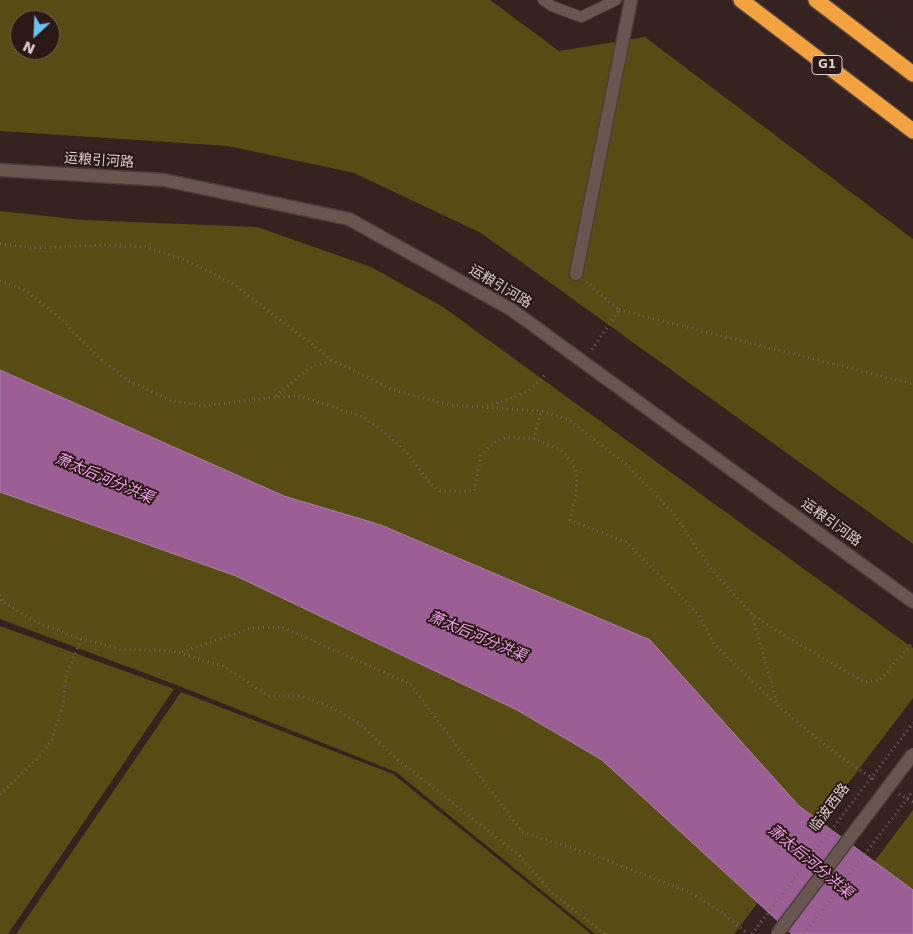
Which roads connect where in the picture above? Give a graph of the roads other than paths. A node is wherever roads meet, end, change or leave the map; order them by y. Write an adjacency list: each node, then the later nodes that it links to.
1 (543, 0): 2 (lane)
2 (616, 0)
3 (631, 0): 9 (street)
4 (741, 0): 7 (highway, G1)
5 (816, 0): 6 (highway)
6 (913, 74)
7 (913, 131)
8 (0, 170): 10 (street, 运粮引河路)
9 (576, 274)
10 (913, 602)
11 (913, 754): 12 (street, bridge)
12 (777, 934)

